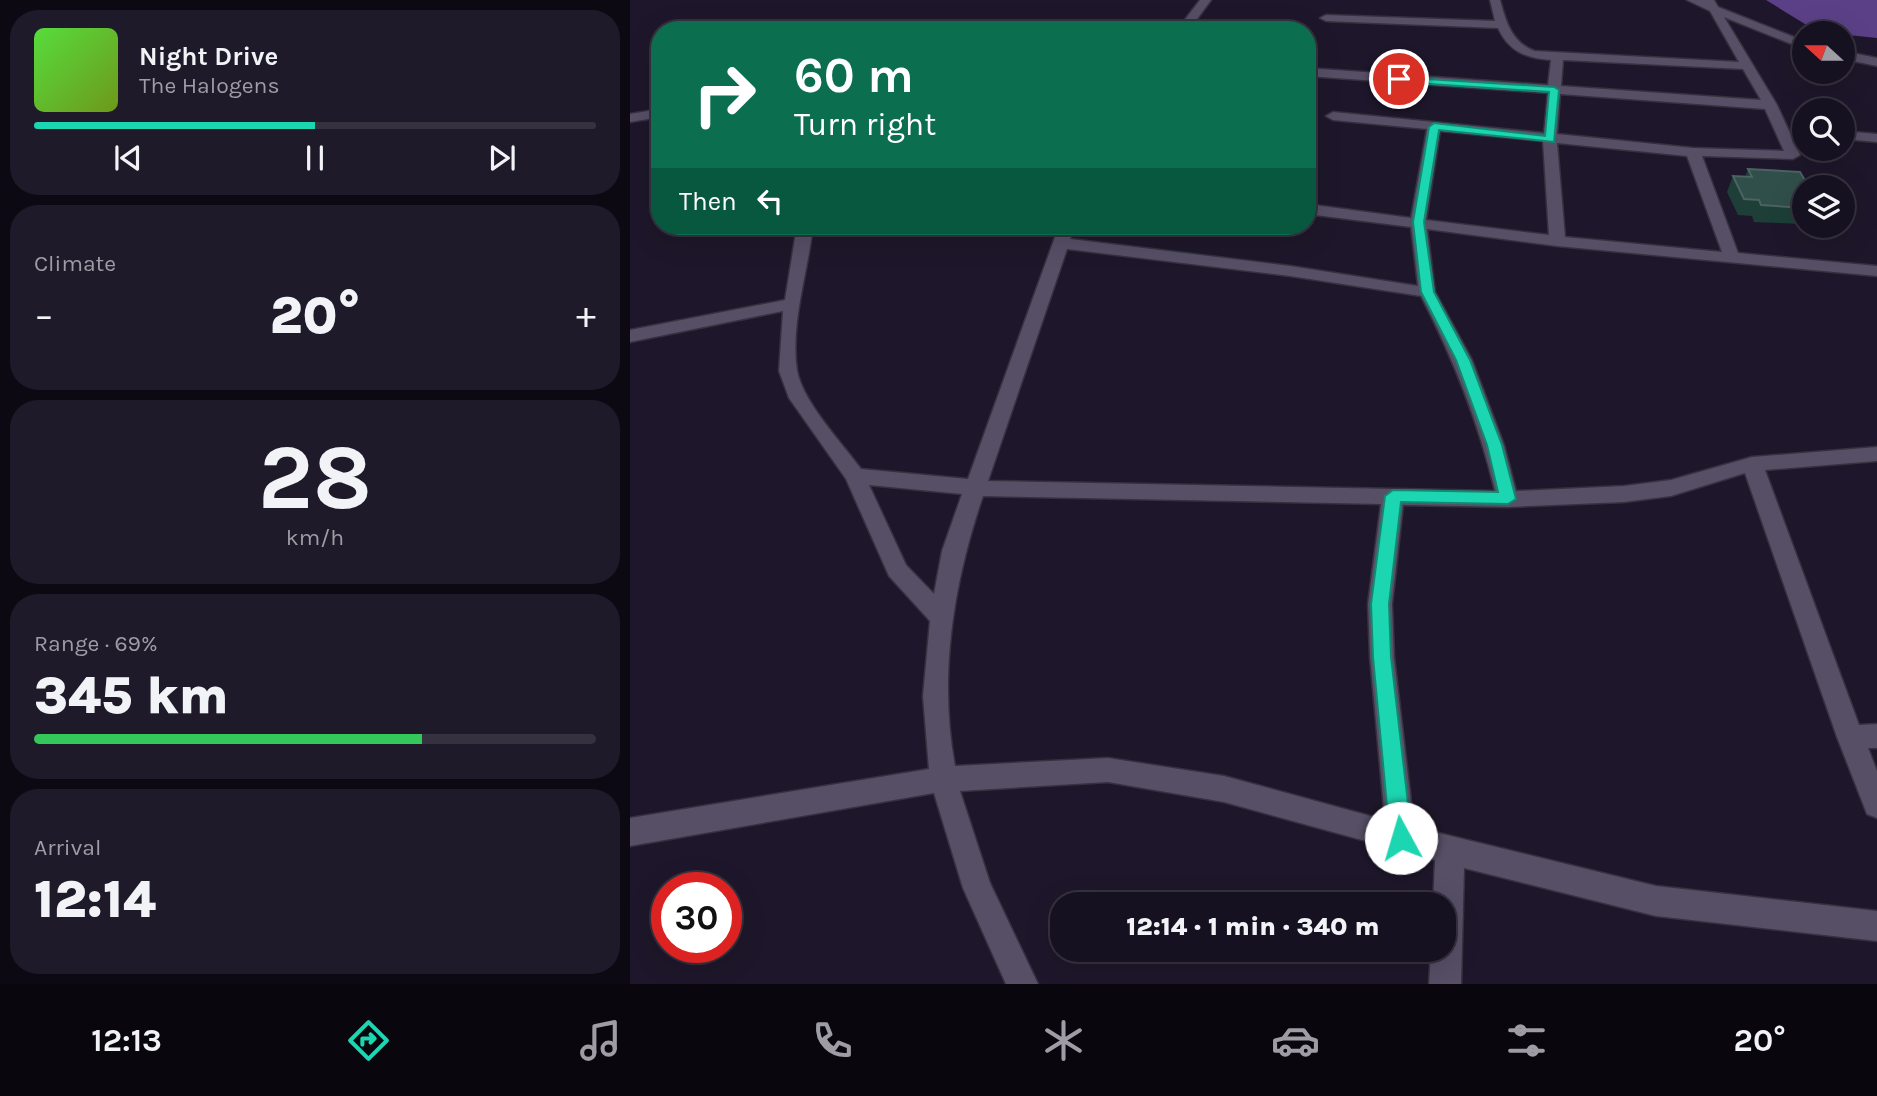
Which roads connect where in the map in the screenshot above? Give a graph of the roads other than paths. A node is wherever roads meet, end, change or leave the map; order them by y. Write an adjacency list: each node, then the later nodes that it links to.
1 (1206, 0): 6 (street)
2 (1495, 0): 7 (street)
3 (1674, 0): 4 (street)
4 (1704, 3): 8 (street); 12 (street)
5 (1326, 18): 7 (street)
6 (1190, 21)
7 (1500, 25): 9 (street)
8 (1792, 40)
9 (1557, 57): 12 (street); 14 (street)
10 (1855, 57): 11 (street)
11 (1877, 62)
12 (1747, 66): 15 (street)
13 (1316, 73): 14 (street)
14 (1554, 90): 15 (street); 22 (street)
15 (1770, 104): 23 (street)
16 (651, 114): 18 (street)
17 (1333, 116): 19 (street)
18 (630, 118)
19 (1434, 127): 22 (street); 25 (street)
20 (1855, 136): 21 (street)
21 (1877, 138)
22 (1550, 140): 23 (street); 29 (street)
23 (1693, 152): 30 (street)
24 (1316, 210): 25 (street)
25 (1418, 222): 29 (street); 32 (street)
26 (804, 235): 33 (street)
27 (1064, 235): 38 (street)
28 (1070, 235): 32 (street)
29 (1557, 241): 30 (street)
30 (1732, 258): 31 (street)
31 (1877, 271)
32 (1427, 292): 40 (street)
33 (793, 303): 34 (street); 37 (street)
34 (630, 336)
35 (1877, 454): 36 (street)
36 (1752, 464): 40 (street); 43 (street)
37 (855, 476): 38 (street); 41 (street)
38 (978, 488): 39 (street); 41 (street)
39 (1393, 496): 40 (street); 47 (street)
40 (1508, 499)
41 (943, 619): 44 (street)
42 (1877, 736): 43 (street)
43 (1850, 737): 45 (street)
44 (944, 779): 46 (street); 47 (street); 50 (street)
45 (1877, 805)
46 (630, 832)
47 (1401, 838): 48 (street)
48 (1450, 850): 49 (street); 51 (street)
49 (1877, 926)
50 (1022, 984)
51 (1445, 984)

